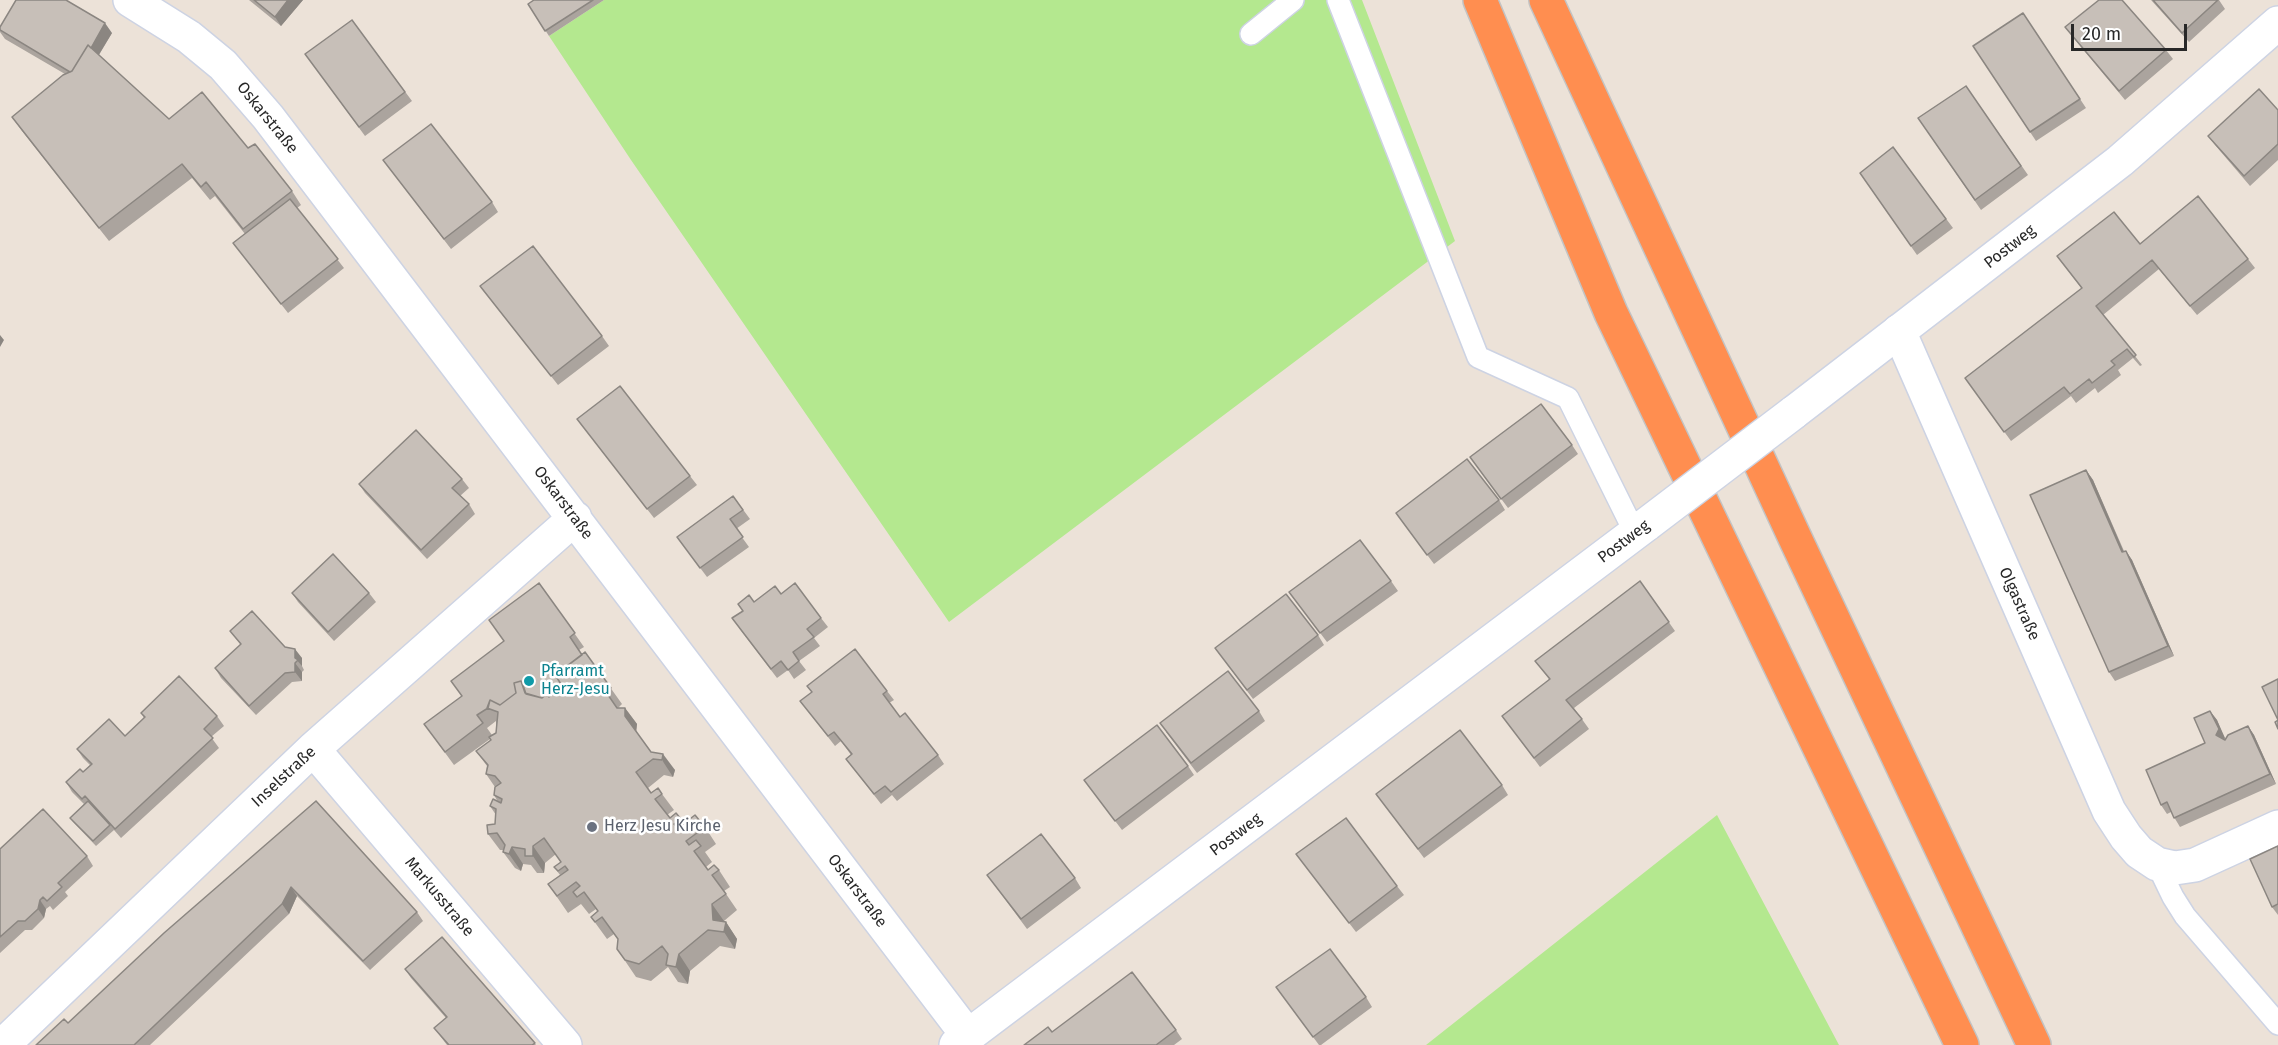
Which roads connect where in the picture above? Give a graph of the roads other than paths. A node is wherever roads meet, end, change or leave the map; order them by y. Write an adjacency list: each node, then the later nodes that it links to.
1 (130, 0): 9 (street, Oskarstraße)
2 (1293, 0): 7 (lane)
3 (1338, 0): 10 (lane)
4 (1480, 0): 18 (highway)
5 (1546, 0): 19 (highway)
6 (2278, 22): 8 (street, Postweg)
7 (1251, 34)
8 (1899, 331): 10 (street, Postweg, bridge); 13 (street, Olgastraße)
9 (575, 518): 11 (street, Inselstraße); 15 (street, Oskarstraße)
10 (1641, 529): 15 (street, Postweg)
11 (313, 749): 16 (street, Inselstraße); 17 (street, Markusstraße)
12 (2278, 827): 13 (street)
13 (2157, 864): 14 (lane)
14 (2278, 1024)
15 (962, 1041)
16 (3, 1045)
17 (565, 1045)
18 (1962, 1045)
19 (2034, 1045)

